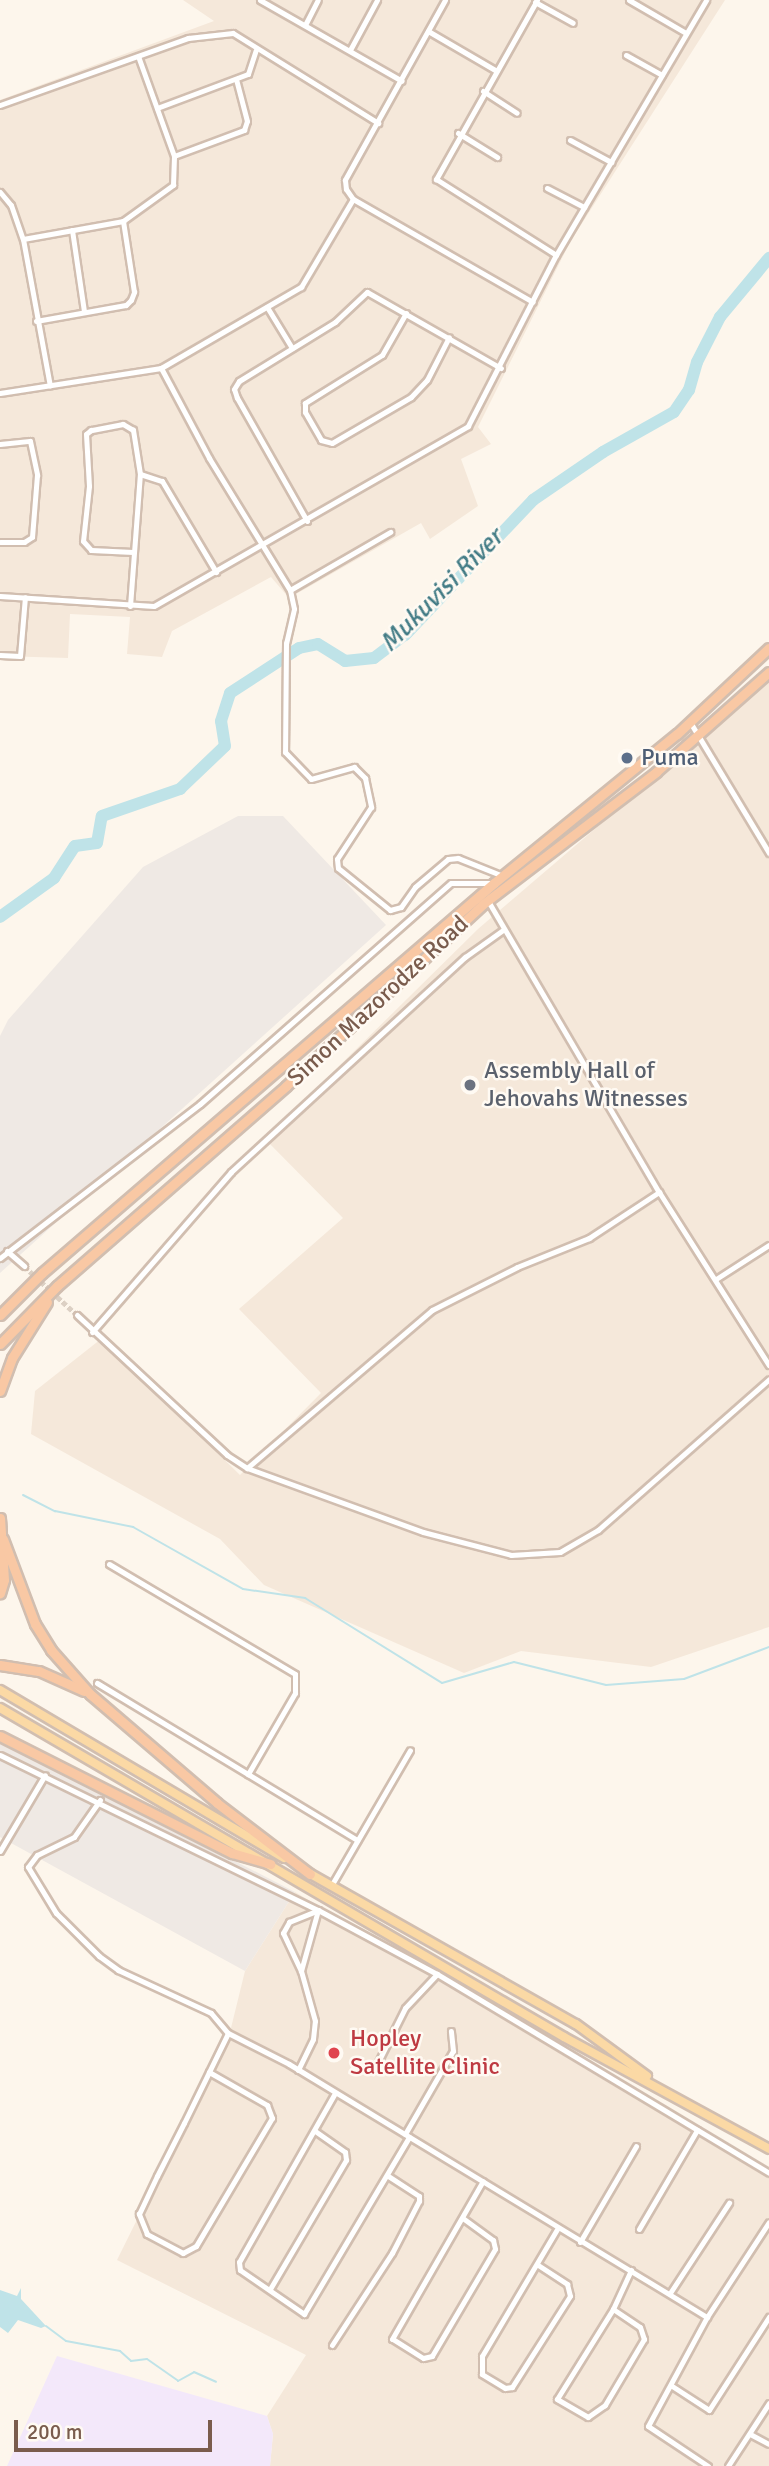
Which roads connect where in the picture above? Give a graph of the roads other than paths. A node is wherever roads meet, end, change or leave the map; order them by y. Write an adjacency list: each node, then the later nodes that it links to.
1 (260, 0): 9 (street)
2 (318, 0): 9 (street)
3 (377, 0): 13 (street)
4 (445, 0): 10 (street)
5 (629, 0): 11 (street)
6 (706, 0): 11 (street)
7 (536, 1): 8 (street); 16 (street)
8 (573, 23)
9 (305, 25): 13 (street)
10 (428, 32): 16 (street); 19 (street)
11 (686, 33): 17 (street)
12 (256, 50): 15 (street); 18 (street); 24 (street)
13 (350, 50): 19 (street)
14 (626, 55): 17 (street)
15 (138, 57): 21 (street); 22 (street)
16 (495, 70): 20 (street)
17 (662, 75): 29 (street)
18 (236, 79): 22 (street); 27 (street)
19 (402, 81): 24 (street)
20 (482, 92): 23 (street); 25 (street)
21 (0, 105)
22 (158, 108): 27 (street)
23 (517, 113)
24 (379, 123): 32 (street)
25 (458, 133): 28 (street); 37 (street)
26 (570, 139): 29 (street)
27 (174, 156): 34 (street)
28 (497, 157)
29 (611, 162): 33 (street)
30 (547, 188): 33 (street)
31 (0, 192): 36 (street)
32 (353, 199): 38 (street); 39 (street)
33 (584, 207): 37 (street)
34 (123, 221): 35 (street); 40 (street)
35 (72, 230): 36 (street); 40 (street)
36 (23, 239): 42 (street)
37 (556, 255): 38 (street)
38 (533, 302): 46 (street)
39 (267, 307): 44 (street); 45 (street)
40 (84, 311): 42 (street)
41 (406, 313): 43 (street); 43 (street); 44 (street)
42 (36, 321): 47 (street)
43 (449, 337): 46 (street)
44 (292, 348): 51 (street)
45 (161, 368): 47 (street); 54 (street)
46 (501, 368): 51 (street)
47 (50, 386): 48 (street)
48 (0, 393)
49 (0, 444): 53 (street)
50 (140, 474): 55 (street); 55 (street); 56 (street)
51 (307, 520): 54 (street)
52 (390, 532): 57 (street)
53 (0, 542)
54 (261, 548): 56 (street); 57 (street)
55 (133, 552): 60 (street)
56 (216, 572): 60 (street)
57 (290, 590): 67 (street)
58 (0, 596): 59 (street)
59 (25, 597): 60 (street); 62 (street)
60 (130, 606)
61 (769, 648): 64 (highway, Simon Mazorodze Road)
62 (0, 655)
63 (769, 672): 65 (highway, Simon Mazorodze Road)
64 (690, 722): 65 (street); 67 (highway, Simon Mazorodze Road)
65 (697, 736): 66 (street); 69 (highway, Simon Mazorodze Road)
66 (769, 853)
67 (503, 876): 68 (highway, Simon Mazorodze Road)
68 (494, 883): 73 (street); 78 (highway, Simon Mazorodze Road)
69 (487, 900): 70 (street); 77 (highway, Simon Mazorodze Road)
70 (503, 930): 71 (street); 80 (street)
71 (659, 1192): 76 (street); 85 (street)
72 (769, 1245): 76 (street)
73 (7, 1251): 74 (street); 75 (street)
74 (0, 1258)
75 (24, 1266)
76 (716, 1279): 82 (street)
77 (57, 1286): 81 (highway, Simon Mazorodze Road); 84 (highway)
78 (0, 1315)
79 (77, 1315): 80 (street)
80 (92, 1332): 85 (street)
81 (0, 1344)
82 (769, 1365)
83 (769, 1379): 85 (street)
84 (0, 1391)
85 (247, 1468)
86 (0, 1518): 87 (highway)
87 (3, 1539): 89 (highway); 93 (highway)
88 (109, 1564): 99 (street)
89 (0, 1593)
90 (0, 1665): 93 (highway)
91 (97, 1683): 99 (street)
92 (0, 1690): 104 (main road)
93 (90, 1694): 104 (highway)
94 (0, 1709): 103 (main road)
95 (0, 1736): 103 (highway)
96 (410, 1750): 101 (street)
97 (0, 1755): 98 (street)
98 (45, 1774): 100 (street); 102 (street)
99 (248, 1774): 101 (street)
100 (100, 1800): 106 (street); 110 (street)
101 (357, 1840): 105 (street)
102 (0, 1851)
103 (270, 1864): 114 (main road)
104 (310, 1874): 105 (main road)
105 (331, 1886): 114 (main road)
106 (318, 1910): 107 (street); 107 (street); 108 (street)
107 (302, 1971): 112 (street)
108 (437, 1974): 111 (street); 116 (street)
109 (451, 2031): 118 (street)
110 (228, 2033): 112 (street); 113 (street)
111 (374, 2068)
112 (298, 2070): 115 (street)
113 (209, 2072): 113 (street)
114 (669, 2092): 120 (main road)
115 (335, 2093): 117 (street); 118 (street)
116 (697, 2130): 121 (street); 128 (street)
117 (315, 2131): 132 (street); 132 (street)
118 (407, 2136): 122 (street); 123 (street)
119 (636, 2146): 129 (street)
120 (769, 2149)
121 (769, 2173)
122 (388, 2176): 132 (street); 137 (street)
123 (484, 2181): 125 (street); 127 (street)
124 (729, 2203): 133 (street)
125 (464, 2219): 125 (street)
126 (769, 2222): 136 (street)
127 (557, 2229): 129 (street); 130 (street)
128 (639, 2229)
129 (580, 2242): 131 (street)
130 (538, 2265): 130 (street)
131 (631, 2270): 133 (street); 134 (street)
132 (270, 2289)
133 (670, 2293): 136 (street)
134 (613, 2309): 134 (street)
135 (769, 2316): 138 (street)
136 (707, 2317): 138 (street)
137 (332, 2345)
138 (672, 2386): 142 (street)
139 (769, 2403): 140 (street)
140 (750, 2434): 141 (street); 143 (street)
141 (769, 2444)
142 (708, 2466)
143 (728, 2466)

